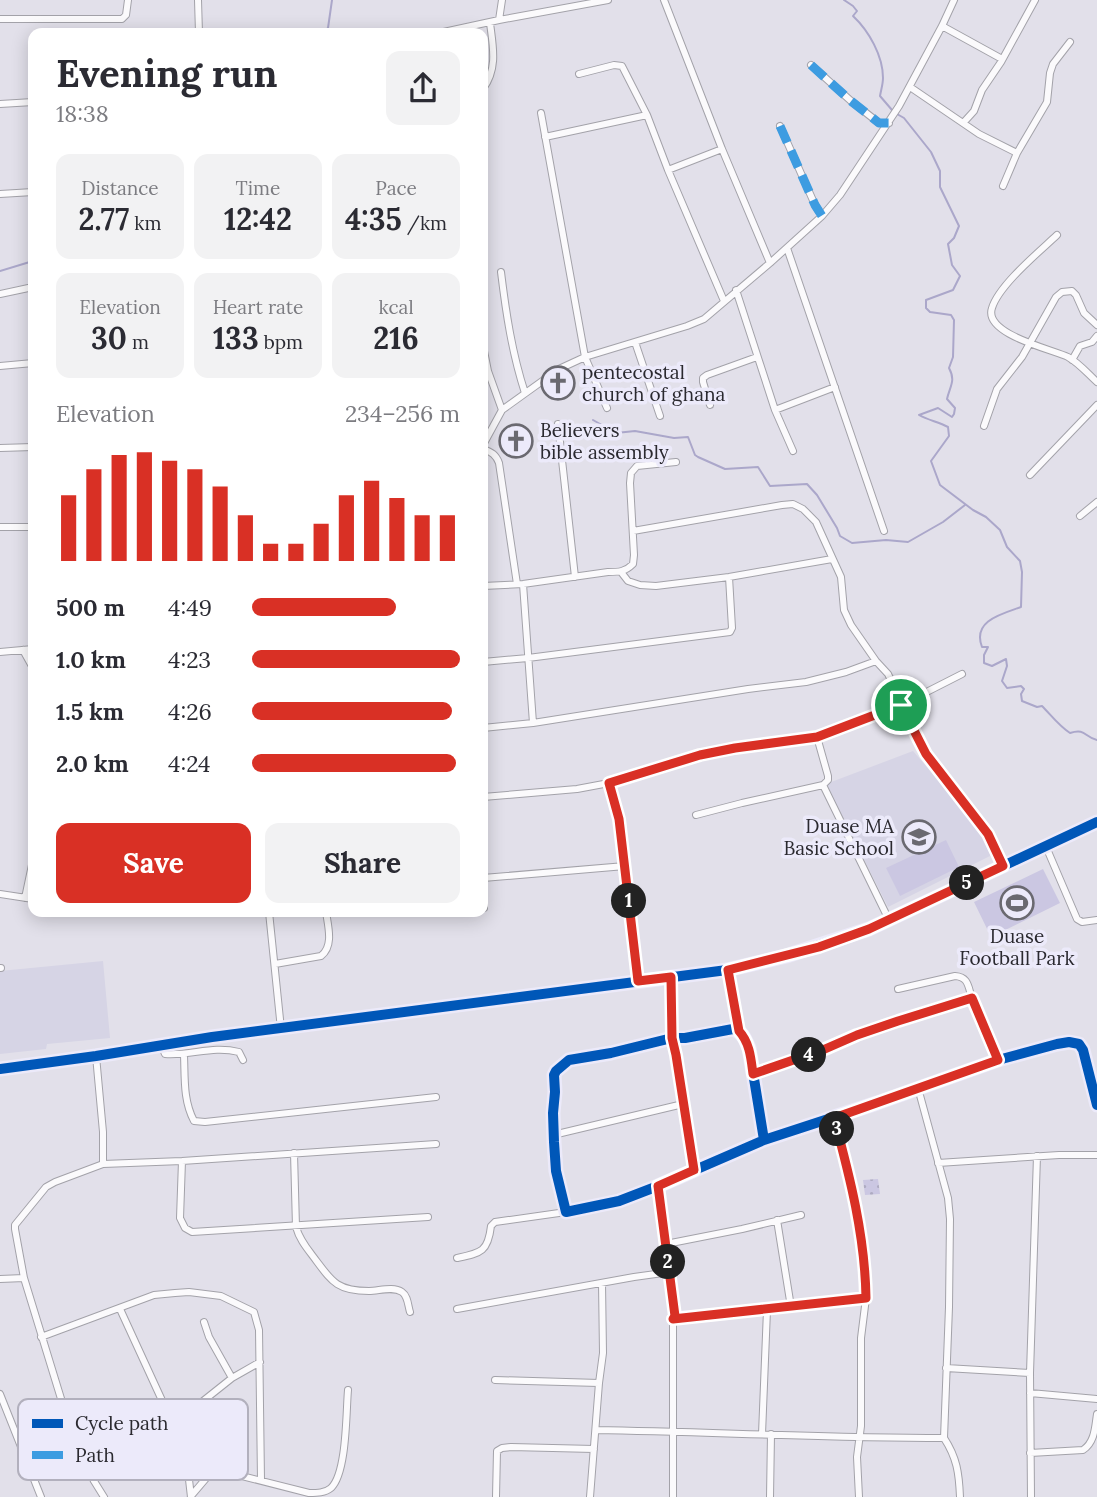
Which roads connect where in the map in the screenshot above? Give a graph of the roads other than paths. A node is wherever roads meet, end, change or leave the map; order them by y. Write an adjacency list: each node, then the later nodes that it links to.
1 (128, 0): 10 (street)
2 (198, 0): 14 (street)
3 (502, 0): 11 (street)
4 (567, 0): 9 (street)
5 (608, 0): 9 (street)
6 (664, 0): 30 (street)
7 (954, 0): 13 (street)
8 (1035, 0): 17 (street)
9 (568, 8): 11 (street)
10 (0, 19)
11 (499, 20): 12 (street)
12 (490, 23): 15 (street); 20 (street)
13 (942, 26): 17 (street); 21 (street)
14 (199, 28)
15 (464, 28)
16 (1070, 42): 31 (street)
17 (1002, 59): 26 (street)
18 (811, 65): 27 (street)
19 (579, 74): 25 (street)
20 (488, 82)
21 (910, 87): 26 (street); 27 (street)
22 (28, 102): 23 (street)
23 (0, 104)
24 (541, 113): 29 (street)
25 (647, 115): 29 (street); 32 (street)
26 (964, 122): 31 (street)
27 (889, 123): 36 (street)
28 (780, 126): 36 (street)
29 (545, 137): 49 (street)
30 (722, 149): 32 (street); 39 (street)
31 (1017, 153): 33 (street)
32 (668, 170): 44 (street)
33 (1003, 186)
34 (28, 192): 35 (street)
35 (0, 194)
36 (822, 216): 38 (street)
37 (1057, 235): 48 (street)
38 (787, 248): 39 (street); 56 (street)
39 (770, 263): 42 (street)
40 (501, 272): 57 (street)
41 (28, 288): 43 (street)
42 (736, 290): 44 (street); 50 (street)
43 (0, 294)
44 (724, 301): 47 (street)
45 (1097, 325): 48 (street)
46 (1097, 336): 51 (street)
47 (635, 342): 49 (street); 63 (street)
48 (1030, 344): 51 (street); 65 (street)
49 (584, 356): 57 (street); 59 (street)
50 (757, 357): 58 (street); 62 (street)
51 (1072, 360): 55 (street)
52 (28, 363): 53 (street)
53 (0, 366)
54 (488, 371): 61 (street)
55 (1097, 382)
56 (835, 387): 62 (street); 78 (street)
57 (525, 393): 61 (street)
58 (710, 405)
59 (607, 408)
60 (1096, 409): 72 (street)
61 (502, 410): 66 (street)
62 (775, 410): 70 (street)
63 (660, 416)
64 (558, 424): 82 (street)
65 (984, 426)
66 (488, 437)
67 (28, 447): 68 (street)
68 (0, 448)
69 (488, 451): 83 (street)
70 (793, 451)
71 (676, 462): 77 (street)
72 (1030, 475)
73 (1097, 502): 74 (street)
74 (1080, 516)
75 (0, 527): 76 (street)
76 (28, 527)
77 (633, 531): 79 (street); 80 (street)
78 (884, 531)
79 (832, 559): 81 (street); 90 (street)
80 (621, 572): 81 (street); 82 (street)
81 (729, 577): 88 (street)
82 (575, 578): 83 (street)
83 (520, 584): 84 (street); 88 (street)
84 (488, 586)
85 (23, 650): 86 (street); 87 (street); 89 (street)
86 (28, 650)
87 (0, 652)
88 (528, 658): 91 (street); 94 (street)
89 (28, 659)
90 (876, 661): 93 (street); 94 (street)
91 (488, 662)
92 (962, 674): 93 (street)
93 (901, 705): 96 (street); 104 (street)
94 (533, 723): 95 (street)
95 (488, 728)
96 (817, 737): 97 (street); 98 (street)
97 (609, 783): 99 (street); 103 (street)
98 (823, 785): 100 (street); 110 (street)
99 (488, 797)
100 (696, 815)
101 (1097, 822): 102 (street)
102 (1045, 846): 104 (street); 111 (street)
103 (625, 866): 105 (street); 115 (street)
104 (1003, 866): 110 (street)
105 (488, 878)
106 (0, 894): 107 (street)
107 (28, 898)
108 (270, 917): 112 (street)
109 (326, 917): 112 (street)
110 (889, 920): 113 (street)
111 (1097, 920)
112 (275, 964): 118 (street)
113 (728, 970): 114 (street); 119 (street)
114 (671, 977): 115 (street); 121 (street)
115 (638, 981): 118 (street)
116 (898, 989): 117 (street)
117 (972, 998): 127 (street); 129 (street)
118 (281, 1029): 120 (street)
119 (739, 1031): 121 (street); 129 (street)
120 (212, 1037): 122 (street); 123 (street)
121 (672, 1038): 132 (street); 135 (street)
122 (161, 1045): 124 (street); 125 (street)
123 (215, 1049): 124 (street); 126 (street)
124 (184, 1055): 131 (street)
125 (96, 1056): 128 (street); 143 (street)
126 (243, 1060)
127 (998, 1060): 130 (street); 133 (street)
128 (0, 1069)
129 (753, 1074): 136 (street)
130 (918, 1088): 134 (street); 142 (street)
131 (436, 1097)
132 (683, 1104): 135 (street); 144 (street)
133 (1097, 1105)
134 (834, 1118): 136 (street); 157 (street)
135 (554, 1135): 146 (street)
136 (764, 1140): 144 (street)
137 (436, 1144): 138 (street)
138 (294, 1153): 141 (street); 150 (street)
139 (1097, 1155): 140 (street)
140 (1037, 1156): 142 (street); 168 (street)
141 (182, 1161): 143 (street); 150 (street)
142 (938, 1163): 167 (street)
143 (103, 1164): 154 (street)
144 (694, 1170): 145 (street)
145 (658, 1186): 146 (street); 151 (street)
146 (566, 1212): 152 (street)
147 (801, 1215): 149 (street)
148 (428, 1217): 150 (street)
149 (777, 1220): 151 (street); 158 (street)
150 (296, 1227): 162 (street)
151 (666, 1244): 153 (street)
152 (457, 1258)
153 (670, 1272): 156 (street); 163 (street)
154 (24, 1278): 155 (street); 165 (street)
155 (0, 1279)
156 (602, 1283): 160 (street); 171 (street)
157 (866, 1298): 158 (street); 184 (street)
158 (791, 1307): 161 (street)
159 (120, 1308): 165 (street); 166 (street); 176 (street)
160 (457, 1308)
161 (768, 1310): 163 (street); 182 (street)
162 (410, 1312)
163 (673, 1319): 181 (street)
164 (204, 1322): 169 (street)
165 (41, 1337): 175 (street)
166 (260, 1362): 169 (street); 193 (street)
167 (946, 1368): 168 (street); 185 (street)
168 (1030, 1373): 173 (street)
169 (232, 1378): 177 (street)
170 (495, 1380): 171 (street)
171 (599, 1383): 180 (street)
172 (348, 1390): 193 (street)
173 (1030, 1393): 178 (street); 188 (street)
174 (0, 1394): 186 (street)
175 (61, 1399)
176 (161, 1399)
177 (206, 1399)
178 (1097, 1399)
179 (1097, 1414): 188 (street)
180 (596, 1430): 181 (street); 187 (street)
181 (674, 1432): 182 (street); 199 (street)
182 (762, 1434): 183 (street)
183 (771, 1434): 184 (street); 200 (street)
184 (859, 1438): 185 (street); 201 (street)
185 (944, 1438): 202 (street)
186 (18, 1440)
187 (594, 1449): 197 (street); 198 (street)
188 (1030, 1453): 203 (street)
189 (248, 1477): 193 (street)
190 (34, 1480): 195 (street)
191 (94, 1480): 196 (street)
192 (205, 1480): 194 (street)
193 (261, 1480)
194 (191, 1496)
195 (41, 1497)
196 (104, 1497)
197 (496, 1497)
198 (590, 1497)
199 (673, 1497)
200 (770, 1497)
201 (859, 1497)
202 (960, 1497)
203 (1031, 1497)

